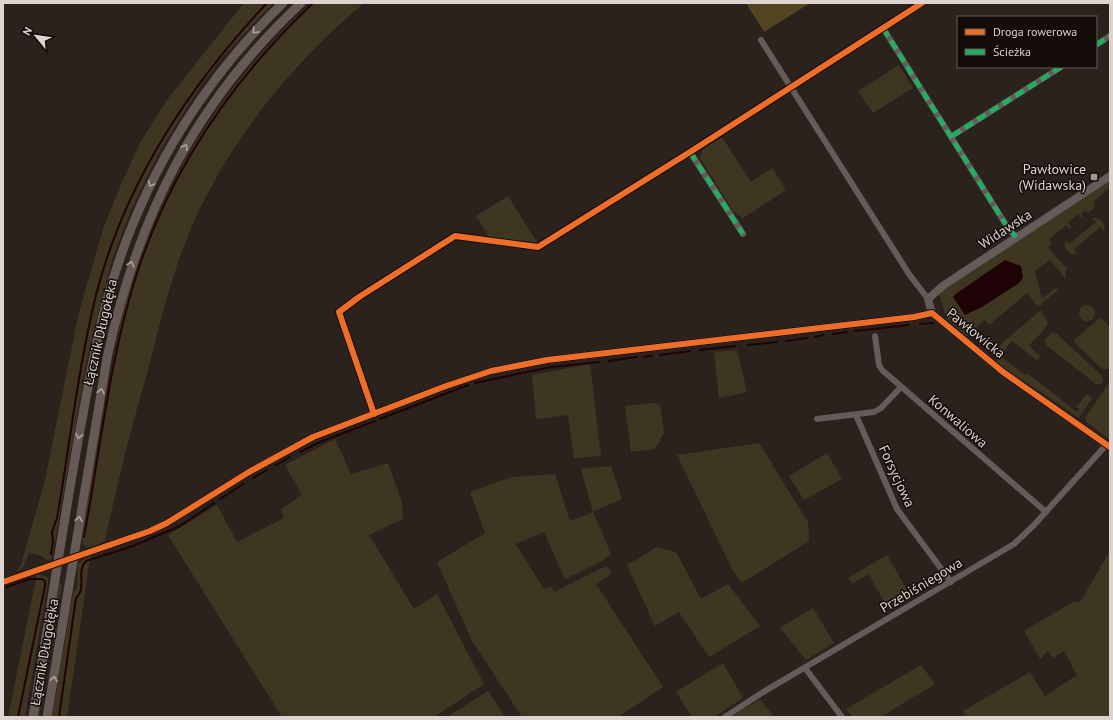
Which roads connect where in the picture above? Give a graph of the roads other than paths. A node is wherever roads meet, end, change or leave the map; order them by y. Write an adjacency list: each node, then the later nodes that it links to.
1 (283, 3): 25 (main road, Łącznik Długołęka, one-way to 25)
2 (301, 3): 24 (main road, Łącznik Długołęka, one-way to 2)
3 (922, 3): 4 (street)
4 (883, 28): 9 (street); 10 (street)
5 (1110, 36): 7 (street)
6 (761, 40): 9 (street)
7 (1097, 44)
8 (1059, 68): 10 (street)
9 (792, 88): 11 (street); 15 (street)
10 (952, 136): 14 (street)
11 (690, 152): 13 (street); 19 (street)
12 (1110, 176): 14 (street, Widawska)
13 (743, 234)
14 (1016, 237): 15 (street, Widawska)
15 (928, 299): 16 (street)
16 (932, 313): 19 (street, Pawłowicka); 22 (street, Pawłowicka)
17 (875, 336): 18 (street, Konwaliowa)
18 (901, 387): 20 (street); 23 (street, Konwaliowa)
19 (374, 414): 24 (street, Pawłowicka)
20 (856, 415): 21 (street); 27 (street, Forsycjowa)
21 (817, 419)
22 (1108, 446): 23 (street, Przebiśniegowa)
23 (1046, 512): 27 (street, Przebiśniegowa)
24 (73, 557): 25 (street, Pawłowicka); 30 (main road, Łącznik Długołęka, one-way to 24)
25 (58, 563): 26 (street, Pawłowicka); 29 (main road, Łącznik Długołęka)
26 (3, 582)
27 (951, 582): 28 (street, Przebiśniegowa)
28 (805, 668): 31 (street, Przebiśniegowa); 32 (street)
29 (32, 717)
30 (47, 717)
31 (725, 717)
32 (842, 717)

